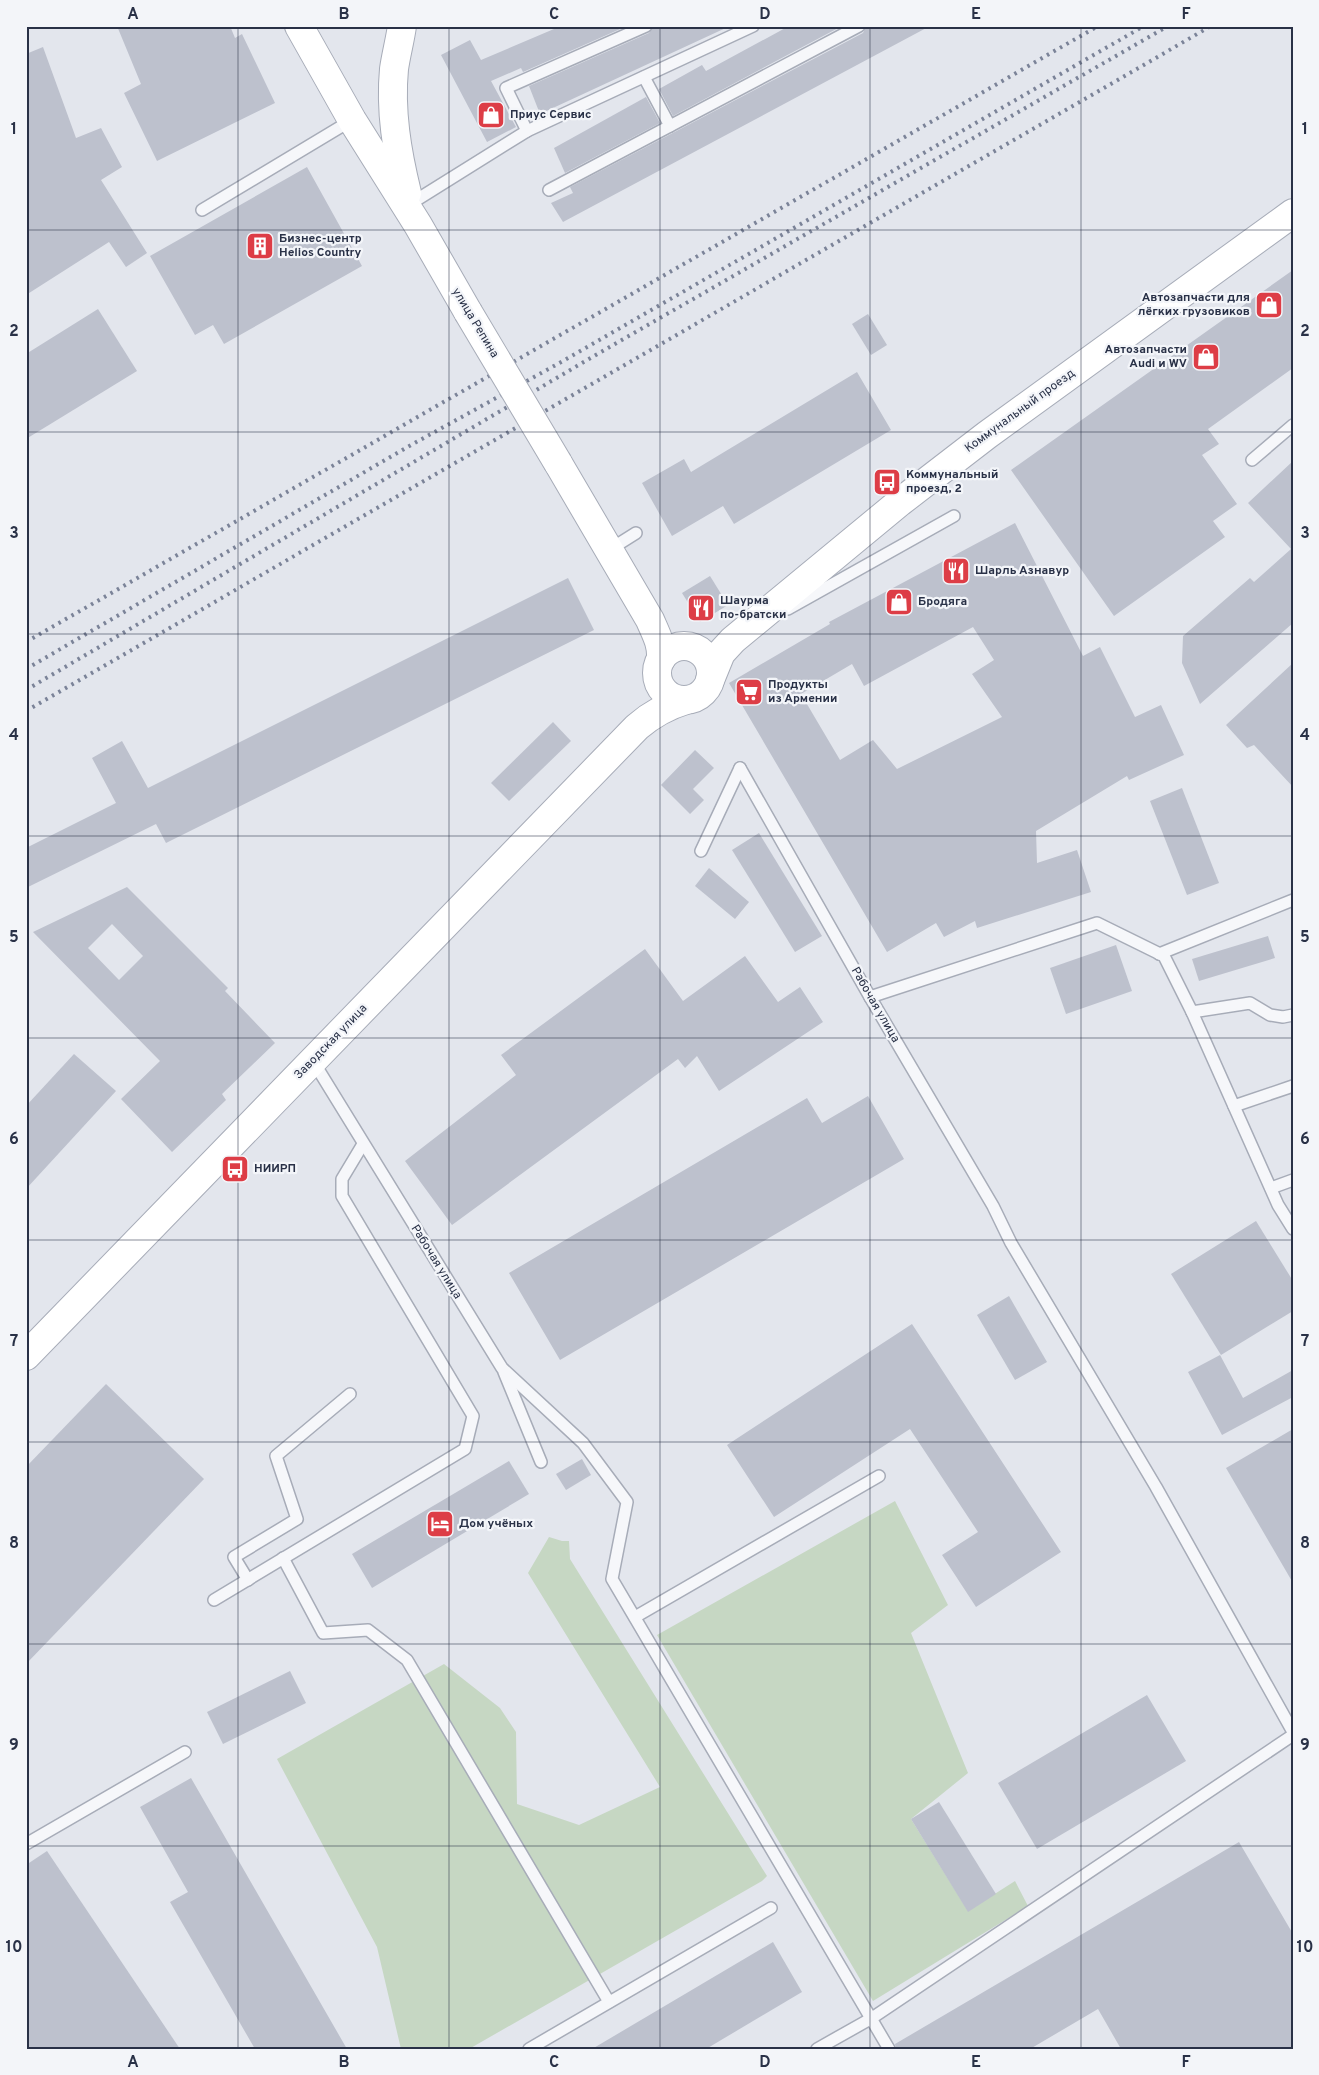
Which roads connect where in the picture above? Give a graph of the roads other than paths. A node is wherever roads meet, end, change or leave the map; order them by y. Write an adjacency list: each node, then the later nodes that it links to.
1 (299, 26): 7 (street, улица Репина)
2 (402, 26): 13 (street)
3 (646, 26): 9 (lane)
4 (753, 26): 6 (lane)
5 (859, 26): 8 (lane)
6 (644, 77): 8 (lane); 9 (lane)
7 (352, 120): 11 (lane); 13 (street, улица Репина)
8 (670, 126): 10 (lane)
9 (527, 131): 13 (lane)
10 (549, 190)
11 (202, 210)
12 (1293, 213): 19 (street, Коммунальный проезд)
13 (414, 215): 18 (street, улица Репина, bridge)
14 (1293, 425): 15 (lane)
15 (1252, 460)
16 (954, 516): 19 (lane)
17 (636, 533): 18 (lane)
18 (609, 550): 20 (street, улица Репина)
19 (741, 634): 20 (street, Коммунальный проезд); 21 (street, Коммунальный проезд)
20 (672, 657): 21 (street, улица Репина); 22 (street); 23 (street, Заводская улица)
21 (710, 680): 22 (street, Заводская улица)
22 (686, 700): 23 (street, Заводская улица)
23 (637, 727): 30 (street, Заводская улица)
24 (701, 851): 27 (lane, Рабочая улица)
25 (1293, 900): 26 (lane)
26 (1159, 954): 27 (lane); 28 (lane)
27 (870, 997): 46 (lane, Рабочая улица)
28 (1192, 1012): 29 (lane); 32 (lane)
29 (1293, 1015)
30 (313, 1060): 33 (lane, Рабочая улица); 37 (street, Заводская улица)
31 (1293, 1086): 32 (lane)
32 (1234, 1106): 35 (lane)
33 (363, 1144): 38 (lane, Рабочая улица); 42 (lane)
34 (1293, 1180): 35 (lane)
35 (1271, 1188): 36 (lane)
36 (1293, 1228)
37 (26, 1356)
38 (502, 1368): 40 (lane); 45 (lane, Рабочая улица)
39 (350, 1394): 43 (lane)
40 (540, 1462)
41 (879, 1476): 45 (lane)
42 (283, 1558): 43 (lane); 50 (lane)
43 (248, 1580): 44 (lane)
44 (214, 1600)
45 (635, 1617): 51 (lane, Рабочая улица)
46 (1293, 1733): 51 (lane)
47 (184, 1752): 48 (lane)
48 (26, 1844)
49 (771, 1908): 50 (lane)
50 (609, 2002): 52 (lane)
51 (872, 2018): 53 (lane); 54 (lane, Рабочая улица)
52 (529, 2049)
53 (817, 2049)
54 (890, 2049)

